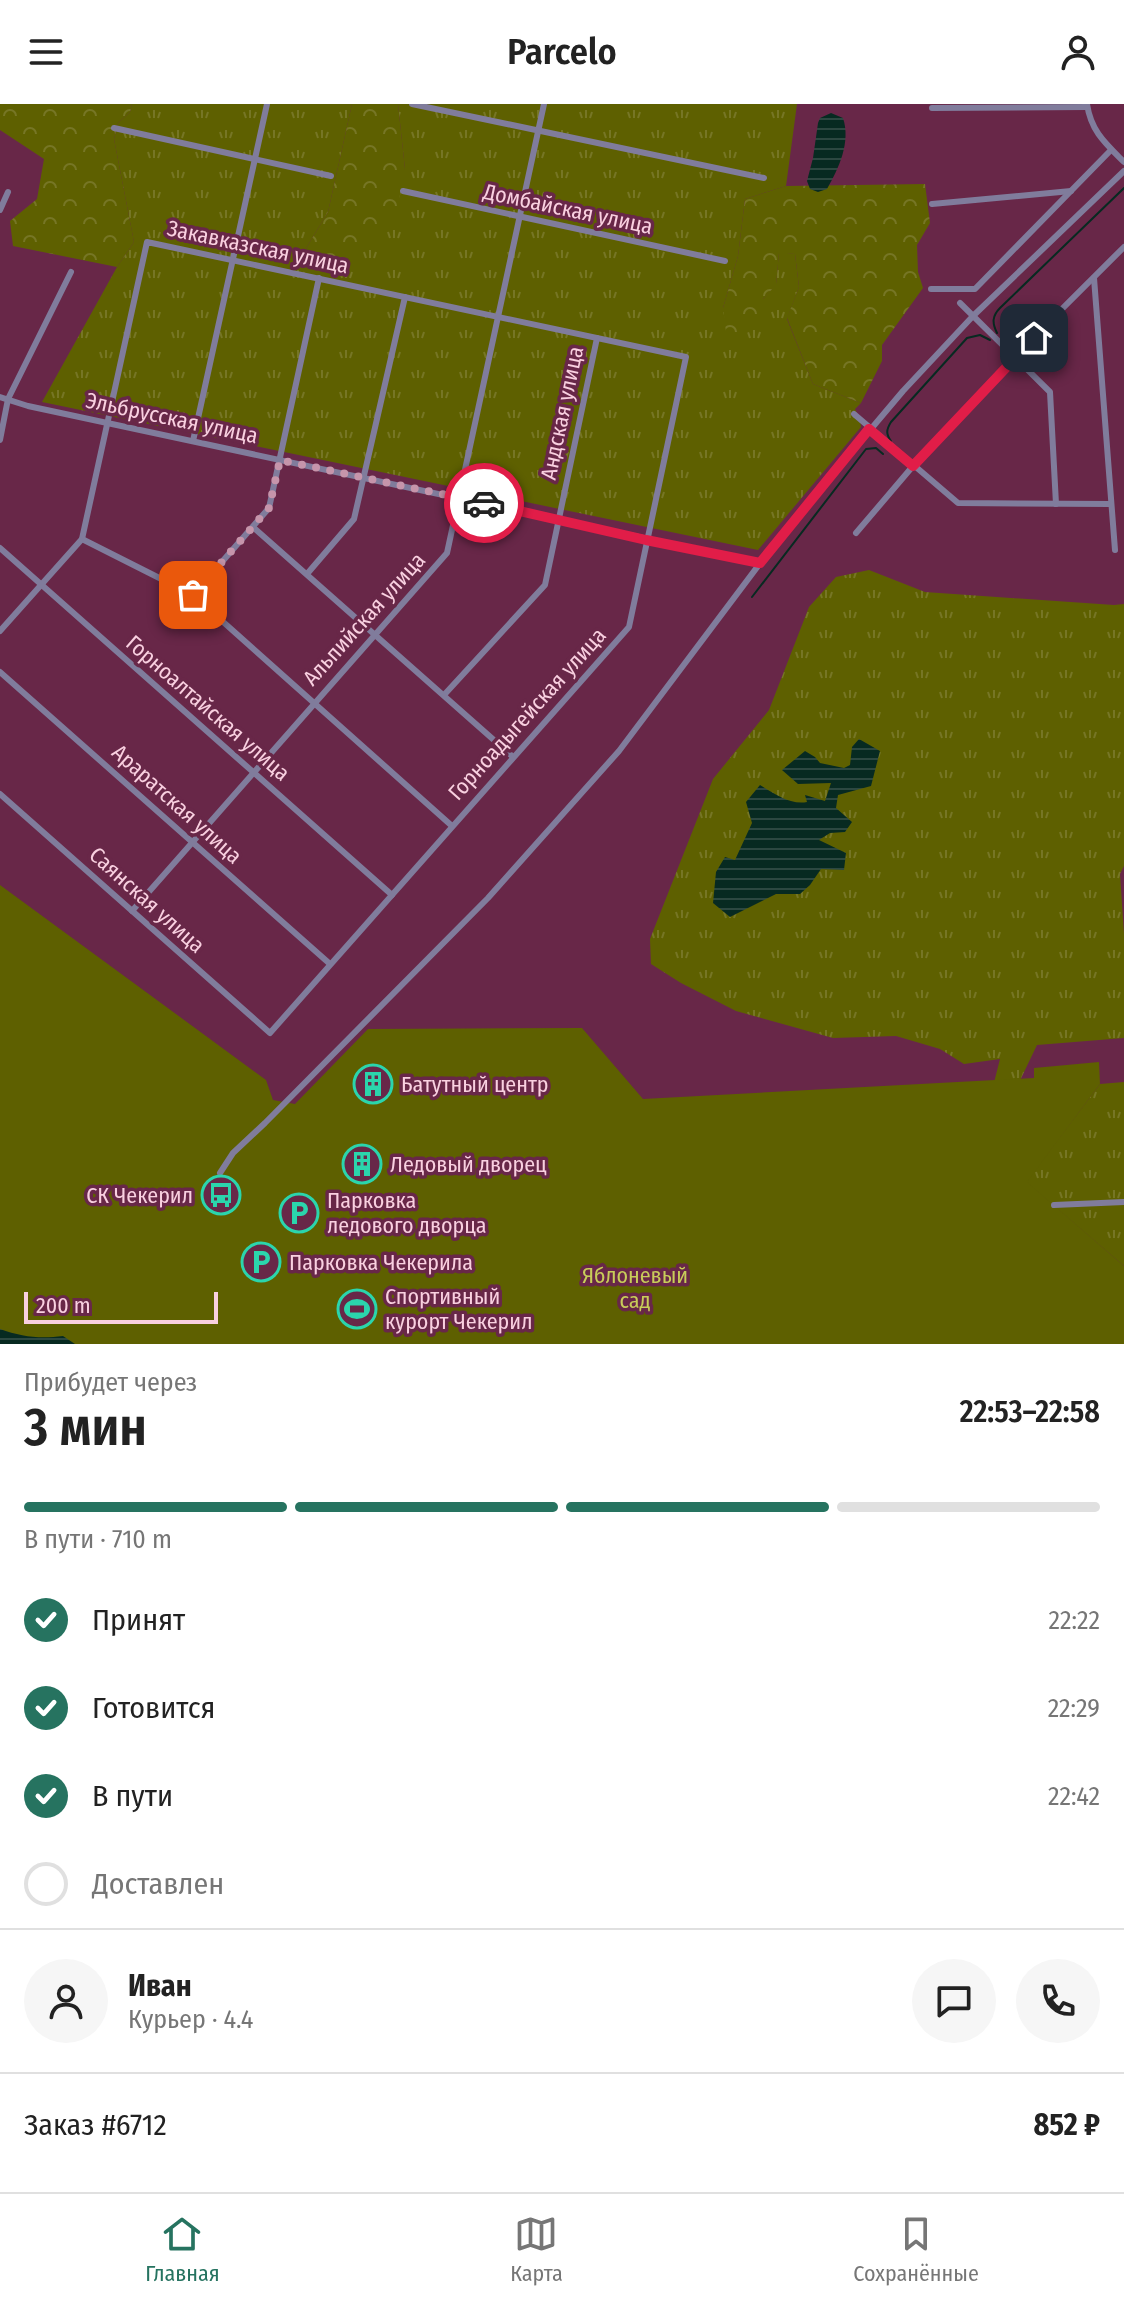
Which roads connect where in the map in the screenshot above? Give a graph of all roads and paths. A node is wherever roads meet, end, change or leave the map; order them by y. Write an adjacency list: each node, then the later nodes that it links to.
1 (267, 104): 9 (street)
2 (412, 104): 7 (street)
3 (544, 104): 7 (street, Альпийская улица)
4 (1087, 105): 5 (street); 8 (street)
5 (932, 108)
6 (114, 128): 9 (street)
7 (538, 130): 13 (street); 19 (street, Альпийская улица)
8 (1111, 150): 10 (street); 15 (street)
9 (255, 159): 12 (street); 21 (street)
10 (1124, 162)
11 (1124, 171): 29 (street)
12 (331, 176)
13 (764, 178)
14 (403, 191): 19 (street, Домбайская улица)
15 (1071, 191): 17 (street); 26 (street)
16 (8, 192): 18 (street)
17 (932, 204)
18 (0, 210)
19 (520, 217): 22 (street, Домбайская улица); 30 (street, Альпийская улица)
20 (1124, 247): 25 (street)
21 (233, 260): 24 (street, Закавказская улица); 37 (street, Закавказская улица); 40 (street)
22 (725, 261)
23 (71, 272): 35 (street)
24 (319, 278): 27 (street, Закавказская улица); 41 (street)
25 (1094, 278): 33 (street); 46 (street)
26 (931, 289)
27 (405, 297): 30 (street, Закавказская улица); 43 (street)
28 (960, 303): 29 (street)
29 (973, 316): 33 (street); 38 (street)
30 (498, 317): 31 (street, Закавказская улица); 44 (street, Альпийская улица)
31 (597, 338): 32 (street, Закавказская улица); 47 (street, Андская улица)
32 (686, 357): 51 (street, Горноадыгейская улица)
33 (1014, 357): 42 (street); 45 (street)
34 (0, 397): 35 (street, Эльбрусская улица)
35 (8, 399): 37 (street, Эльбрусская улица); 39 (street)
36 (854, 414): 38 (street)
37 (106, 422): 40 (street, Эльбрусская улица); 50 (street, Закавказская улица)
38 (869, 429): 42 (street); 54 (street)
39 (0, 440)
40 (193, 441): 41 (street, Эльбрусская улица)
41 (280, 460): 43 (street, Эльбрусская улица); 48 (street)
42 (913, 466): 45 (street); 49 (street)
43 (365, 478): 44 (street, Эльбрусская улица); 55 (street)
44 (459, 498): 47 (street, Эльбрусская улица); 59 (street, Альпийская улица)
45 (1056, 504): 46 (street)
46 (1110, 504): 53 (street)
47 (558, 519): 51 (street, Эльбрусская улица); 61 (street, Андская улица)
48 (254, 528): 55 (street); 57 (street)
49 (856, 533)
50 (82, 539): 56 (street); 57 (street)
51 (646, 540): 54 (street, Эльбрусская улица); 63 (street, Горноадыгейская улица)
52 (0, 548): 56 (street, Горноалтайская улица)
53 (1115, 550)
54 (760, 563): 72 (street)
55 (307, 574): 59 (street)
56 (41, 585): 58 (street); 64 (street, Горноалтайская улица)
57 (193, 595): 62 (street)
58 (0, 631)
59 (376, 634): 61 (street); 62 (street, Альпийская улица)
60 (0, 672): 67 (street, Араратская улица)
61 (444, 695): 63 (street)
62 (313, 703): 64 (street, Альпийская улица); 66 (street)
63 (513, 757): 66 (street, Горноадыгейская улица)
64 (253, 772): 67 (street, Альпийская улица); 68 (street, Горноалтайская улица)
65 (0, 794): 69 (street, Саянская улица)
66 (452, 826): 68 (street, Горноадыгейская улица)
67 (192, 841): 69 (street, Альпийская улица); 70 (street, Араратская улица)
68 (392, 895): 70 (street, Горноадыгейская улица)
69 (132, 911): 71 (street, Саянская улица)
70 (330, 964): 71 (street, Горноадыгейская улица)
71 (270, 1033)
72 (220, 1173)
73 (1124, 1202): 74 (street)
74 (1054, 1205)

